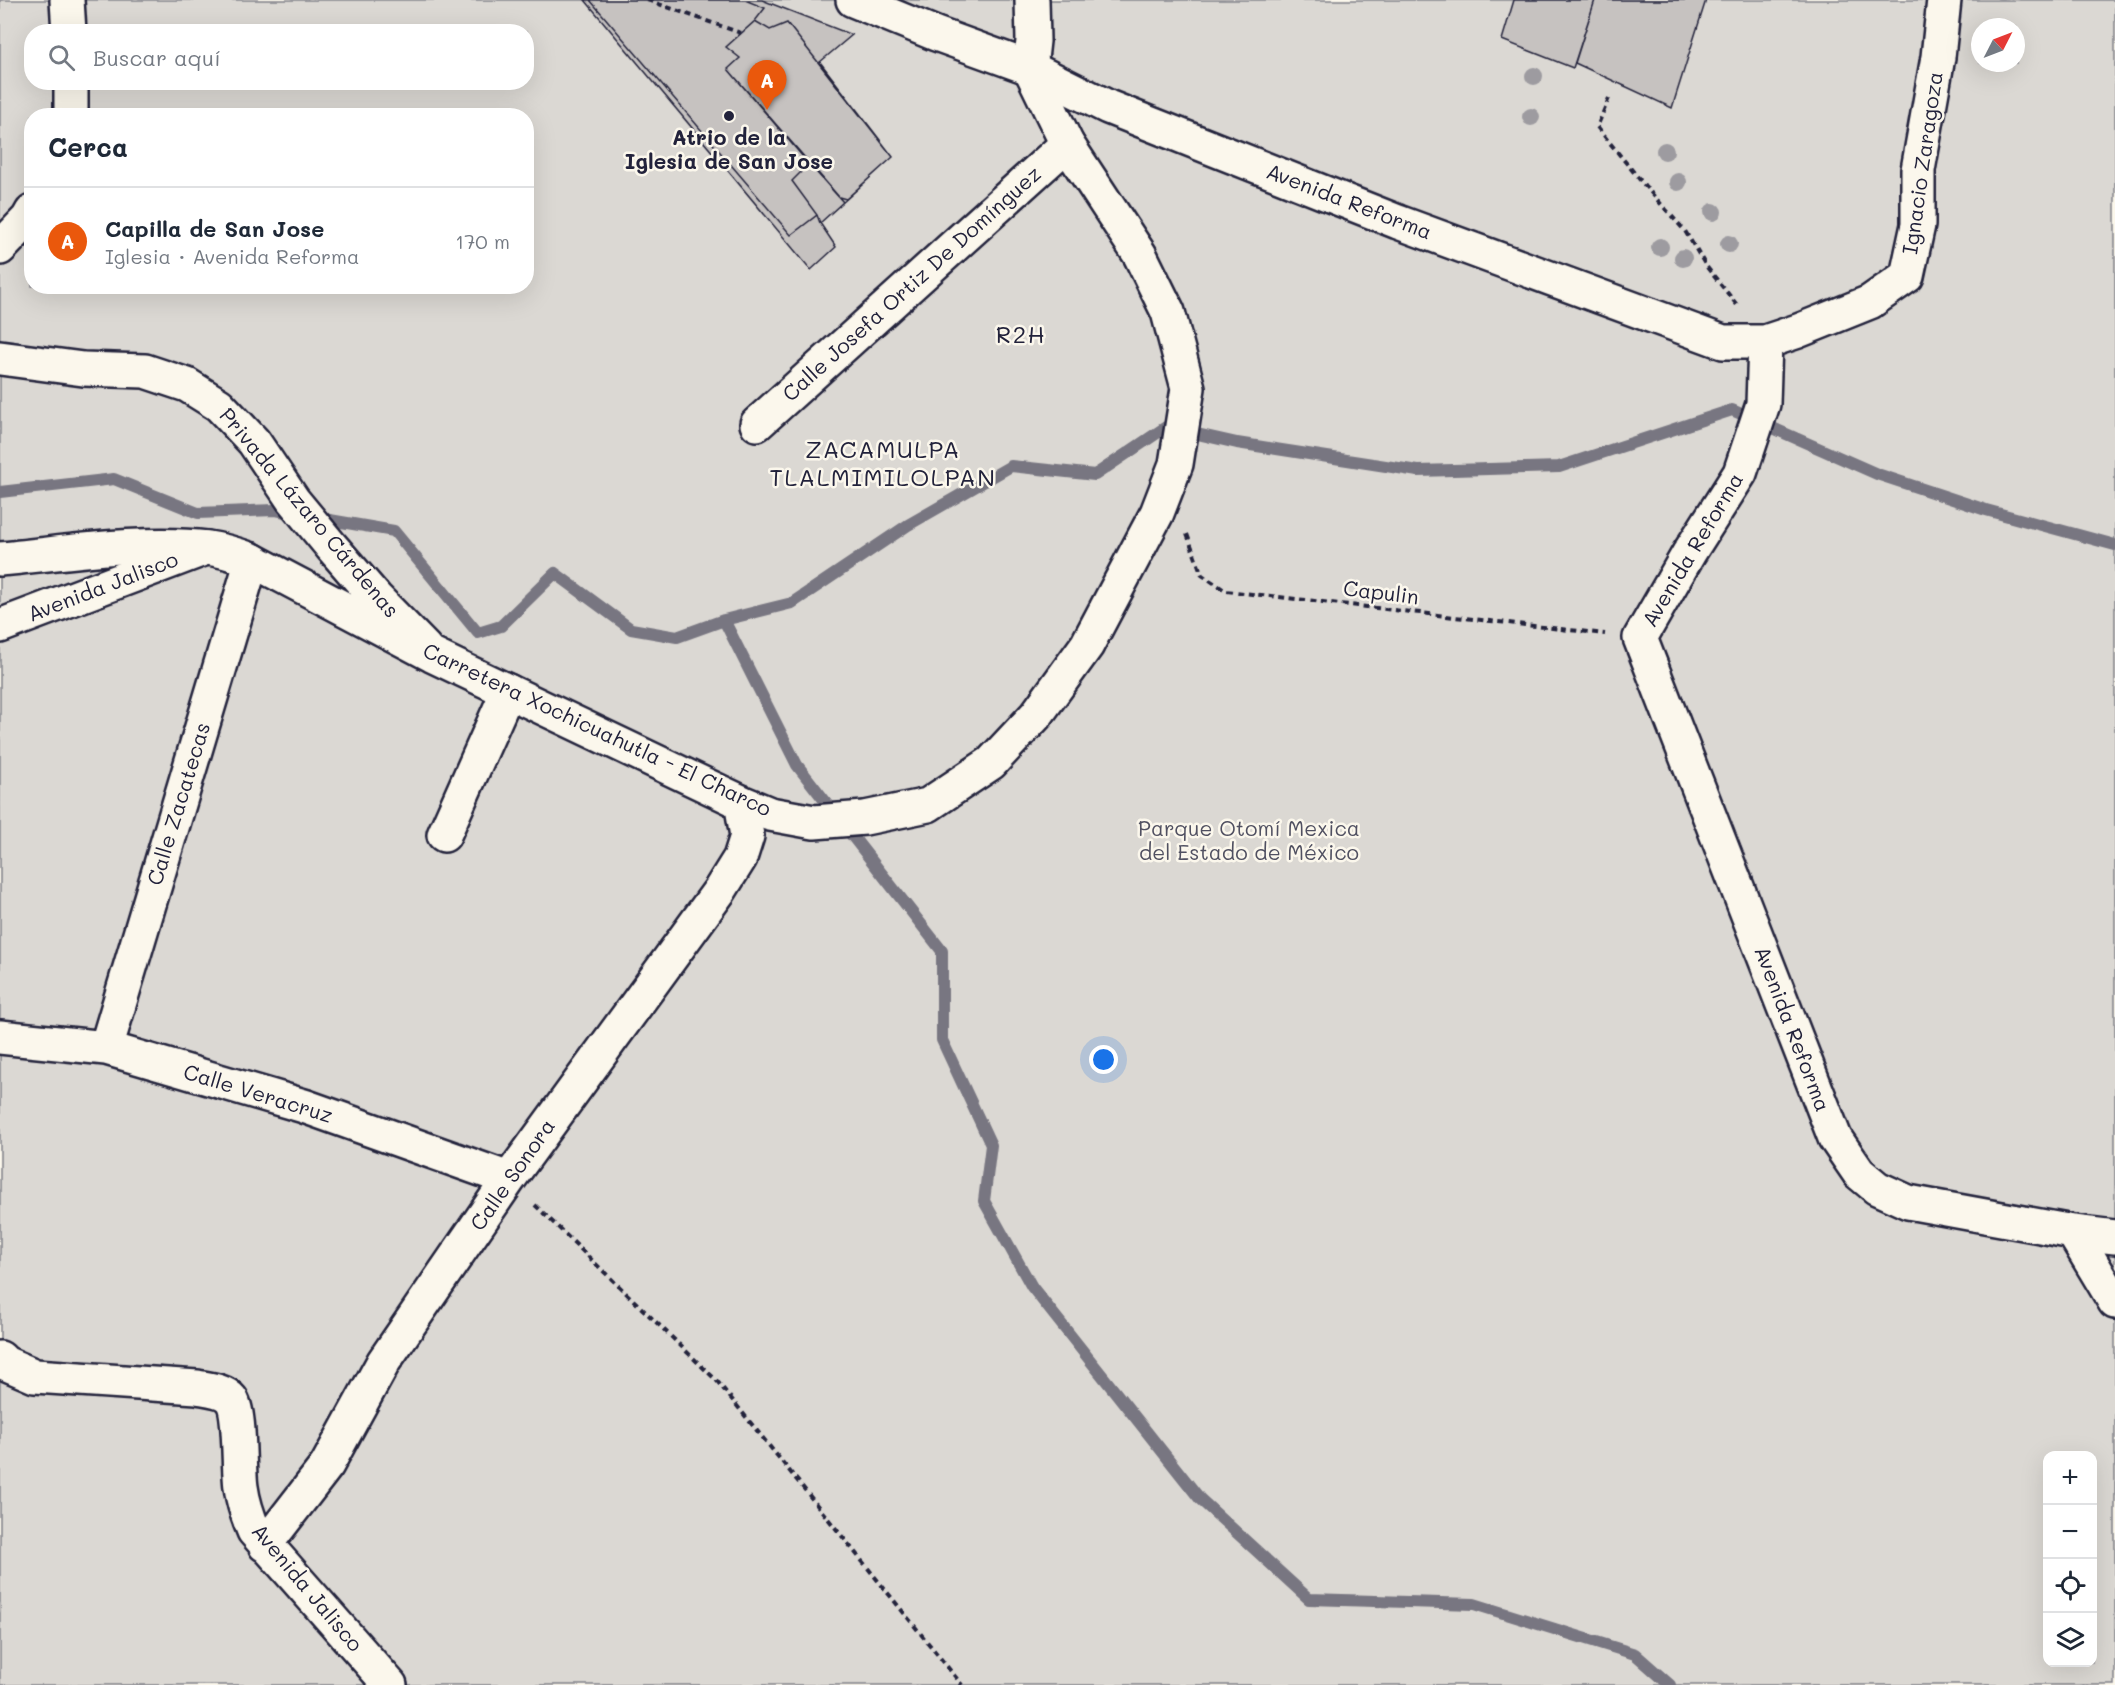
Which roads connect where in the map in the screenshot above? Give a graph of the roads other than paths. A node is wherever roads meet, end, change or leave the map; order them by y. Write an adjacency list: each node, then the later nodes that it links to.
1 (67, 0): 5 (street)
2 (853, 0): 6 (street, Avenida Reforma)
3 (1032, 0): 6 (street)
4 (1944, 0): 12 (street, Ignacio Zaragoza)
5 (68, 24)
6 (1030, 68): 9 (street, Carretera Xochicuahutla - El Charco); 12 (street, Avenida Reforma)
7 (71, 90): 8 (street)
8 (71, 108)
9 (1067, 144): 14 (street, Calle Josefa Ortiz De Domínguez); 21 (street, Carretera Xochicuahutla - El Charco)
10 (24, 223): 11 (street)
11 (0, 248)
12 (1765, 342): 26 (street, Avenida Reforma)
13 (0, 358): 19 (street, Privada Lázaro Cárdenas)
14 (757, 424)
15 (206, 548): 16 (street, Carretera Xochicuahutla - El Charco); 17 (street, Carretera Xochicuahutla - El Charco); 18 (street, Avenida Jalisco)
16 (0, 559)
17 (252, 560): 19 (street, Carretera Xochicuahutla - El Charco); 24 (street, Calle Zacatecas)
18 (0, 626)
19 (432, 655): 20 (street, Carretera Xochicuahutla - El Charco)
20 (508, 691): 21 (street, Carretera Xochicuahutla - El Charco); 22 (street)
21 (756, 808): 25 (street, Calle Sonora)
22 (444, 835)
23 (0, 1037): 24 (street, Calle Veracruz)
24 (106, 1048): 25 (street, Calle Veracruz)
25 (508, 1179): 30 (street, Calle Sonora)
26 (2073, 1232): 27 (street, Avenida Reforma); 28 (street)
27 (2115, 1237)
28 (2115, 1302)
29 (0, 1358): 30 (street, Avenida Jalisco)
30 (265, 1545): 31 (street, Avenida Jalisco)
31 (390, 1685)

